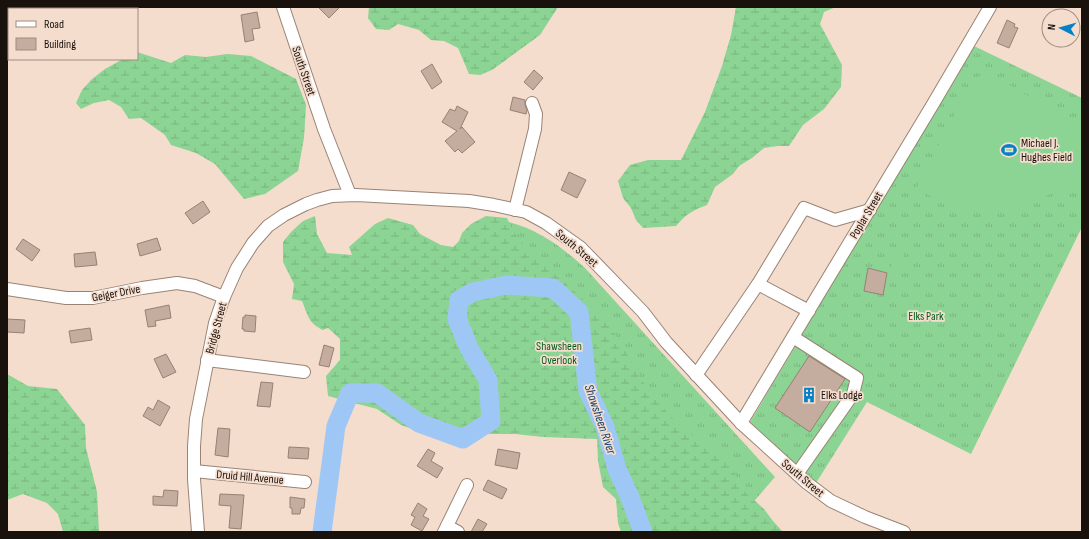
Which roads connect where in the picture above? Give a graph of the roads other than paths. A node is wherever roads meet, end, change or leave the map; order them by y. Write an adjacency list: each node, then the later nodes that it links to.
1 (282, 7): 4 (street, South Street)
2 (990, 7): 6 (street, Poplar Street)
3 (532, 103): 5 (street)
4 (350, 195): 5 (street, South Street); 9 (street, Bridge Street)
5 (515, 210): 14 (street, South Street)
6 (870, 210): 7 (street); 10 (street, Poplar Street)
7 (758, 284): 10 (street); 14 (street)
8 (7, 289): 9 (street, Geiger Drive)
9 (224, 297): 12 (street, Bridge Street)
10 (809, 310): 11 (street, Poplar Street)
11 (793, 337): 15 (street, Poplar Street); 17 (street)
12 (207, 360): 13 (street); 16 (street, Bridge Street)
13 (304, 372)
14 (696, 375): 15 (street, South Street)
15 (741, 423): 17 (street, South Street)
16 (194, 471): 18 (street, Druid Hill Avenue); 21 (street, Bridge Street)
17 (797, 474): 23 (street, South Street)
18 (305, 482)
19 (467, 485): 20 (street)
20 (446, 529): 22 (street)
21 (198, 532)
22 (458, 532)
23 (904, 532)

